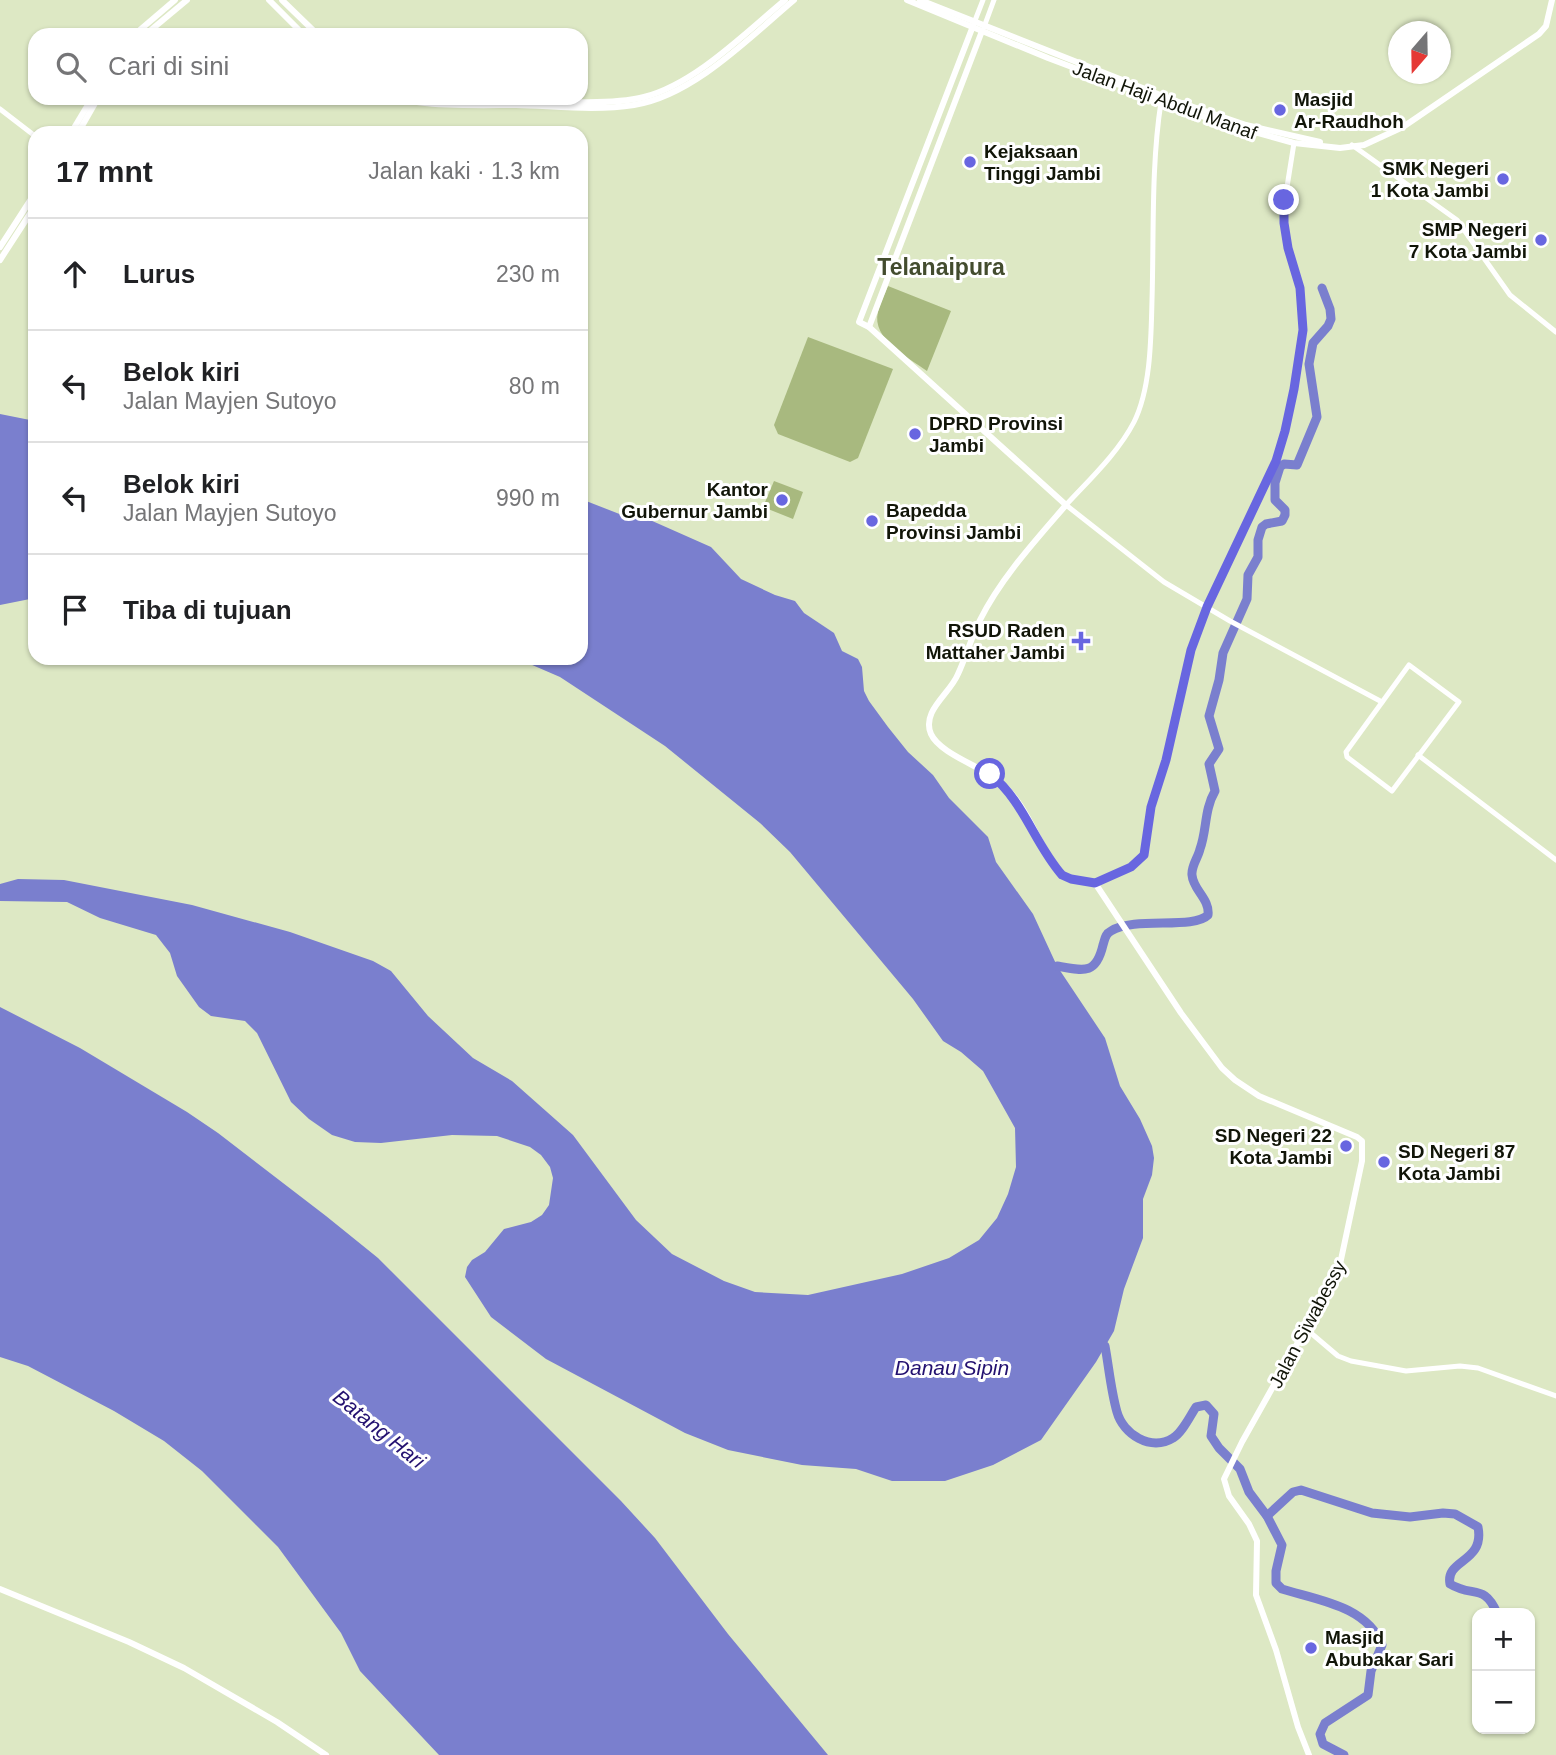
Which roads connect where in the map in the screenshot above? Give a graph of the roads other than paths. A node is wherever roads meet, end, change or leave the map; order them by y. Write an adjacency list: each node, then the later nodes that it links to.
1 (175, 0): 13 (main road)
2 (187, 0): 13 (main road)
3 (269, 0): 16 (main road)
4 (282, 0): 17 (main road)
5 (785, 0): 20 (main road)
6 (794, 0): 24 (main road)
7 (907, 0): 12 (main road)
8 (920, 0): 12 (main road)
9 (982, 0): 12 (street)
10 (994, 0): 18 (street)
11 (1550, 0): 30 (main road)
12 (974, 23): 18 (main road, Jalan Haji Abdul Manaf); 36 (main road)
13 (152, 24): 14 (main road); 15 (main road)
14 (145, 28)
15 (149, 28)
16 (297, 28)
17 (311, 28)
18 (984, 28): 19 (main road, Jalan Haji Abdul Manaf); 36 (main road)
19 (1132, 87): 21 (main road, Jalan Haji Abdul Manaf); 30 (main road, Jalan Haji Abdul Manaf)
20 (588, 101)
21 (1161, 102): 29 (main road, Jalan Haji Abdul Manaf); 38 (street)
22 (88, 105): 26 (main road)
23 (94, 105): 27 (main road)
24 (547, 105)
25 (0, 109): 28 (street)
26 (75, 126)
27 (82, 126)
28 (28, 131)
29 (1294, 143): 30 (main road, Jalan Haji Abdul Manaf); 39 (street)
30 (1352, 145): 37 (street)
31 (28, 208): 33 (main road)
32 (28, 214): 33 (main road)
33 (23, 219): 34 (main road); 35 (main road)
34 (0, 247)
35 (0, 260)
36 (869, 327): 38 (main road)
37 (1556, 332)
38 (1066, 505): 39 (street); 43 (main road)
39 (1207, 607): 40 (street); 43 (street)
40 (1382, 702): 41 (street); 41 (street)
41 (1418, 754): 42 (street)
42 (1556, 860)
43 (1095, 883): 44 (main road, Jalan Siwabessy)
44 (1305, 1328): 45 (street); 48 (main road, Jalan Siwabessy)
45 (1556, 1396)
46 (0, 1589): 47 (main road)
47 (326, 1755)
48 (1309, 1755)

